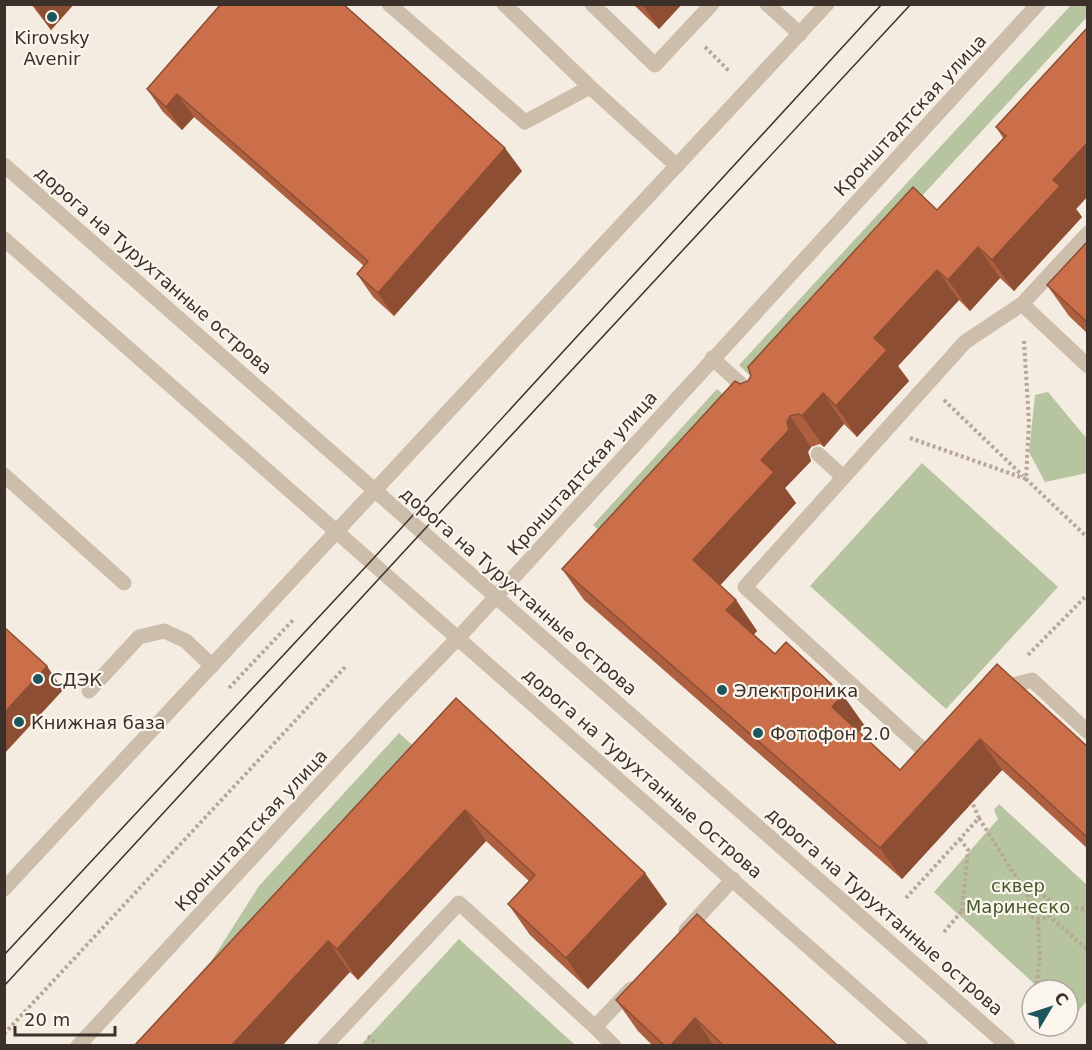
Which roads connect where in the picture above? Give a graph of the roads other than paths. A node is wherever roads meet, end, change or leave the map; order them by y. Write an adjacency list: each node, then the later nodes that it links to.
1 (389, 4): 9 (street)
2 (504, 4): 9 (street)
3 (592, 4): 4 (street)
4 (712, 4)
5 (767, 4): 8 (street)
6 (828, 4): 8 (street)
7 (1038, 4): 15 (street, Кронштадтская улица)
8 (800, 34): 11 (street)
9 (590, 87): 11 (street)
10 (4, 165): 21 (street, дорога на Турухтанные острова)
11 (677, 166): 21 (street)
12 (1088, 233): 14 (street)
13 (4, 239): 22 (street)
14 (1022, 304): 16 (street); 20 (street)
15 (712, 358): 17 (street); 24 (street, Кронштадтская улица)
16 (1088, 366)
17 (763, 405)
18 (818, 454): 20 (street)
19 (4, 475): 23 (street)
20 (843, 477): 30 (street)
21 (375, 491): 22 (street); 24 (street, дорога на Турухтанные острова)
22 (338, 531): 25 (street, дорога на Турухтанные Острова); 26 (street)
23 (124, 583)
24 (496, 596): 25 (street, Кронштадтская улица); 40 (street, дорога на Турухтанные острова)
25 (459, 637): 31 (street, дорога на Турухтанные Острова); 36 (street, Кронштадтская улица)
26 (212, 666): 27 (street); 32 (street)
27 (89, 691)
28 (983, 699): 29 (street)
29 (1088, 732)
30 (947, 739)
31 (733, 879): 33 (street); 39 (street, дорога на Турухтанные Острова)
32 (4, 889)
33 (673, 944)
34 (641, 977): 35 (street)
35 (595, 1027): 37 (street); 38 (street)
36 (78, 1046)
37 (325, 1046)
38 (615, 1046)
39 (921, 1046)
40 (1008, 1046)

